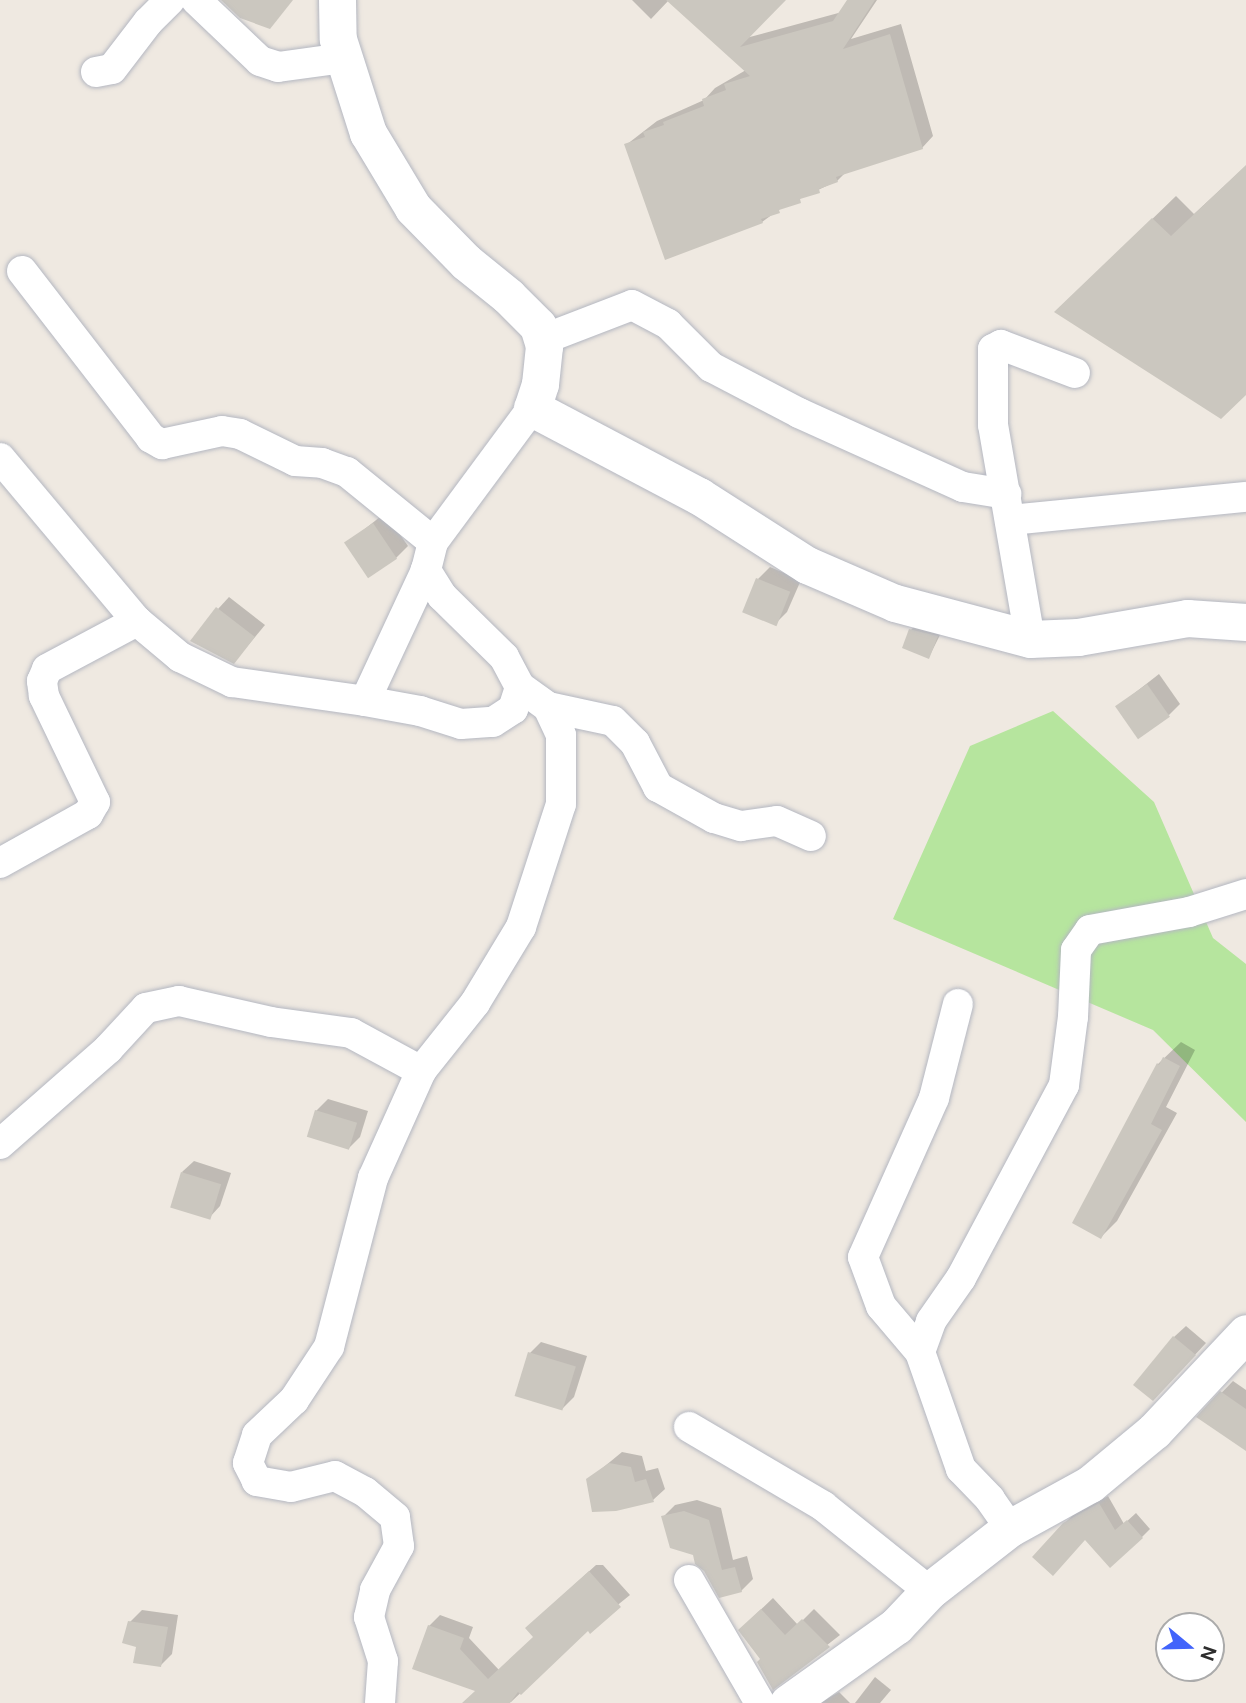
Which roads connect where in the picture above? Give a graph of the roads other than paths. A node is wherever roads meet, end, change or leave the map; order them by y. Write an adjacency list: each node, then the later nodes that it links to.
1 (170, 0): 5 (street)
2 (196, 0): 4 (street)
3 (337, 0): 4 (street)
4 (344, 58): 7 (street)
5 (96, 72)
6 (22, 271): 13 (street)
7 (544, 339): 9 (street); 12 (street)
8 (1075, 373): 12 (street)
9 (532, 408): 13 (street); 16 (street)
10 (0, 458): 14 (street)
11 (1246, 497): 12 (street)
12 (1008, 507): 16 (street)
13 (430, 556): 17 (street); 18 (street)
14 (137, 621): 18 (street); 21 (street)
15 (1246, 621): 16 (street)
16 (1030, 639)
17 (520, 687): 18 (street); 19 (street)
18 (365, 701)
19 (548, 707): 20 (street); 24 (street)
20 (811, 836)
21 (0, 863)
22 (1246, 894): 27 (street)
23 (958, 1004): 27 (street)
24 (421, 1071): 25 (street); 32 (street)
25 (0, 1144)
26 (1246, 1333): 29 (street)
27 (920, 1352): 29 (street)
28 (689, 1427): 31 (street)
29 (1010, 1528): 31 (street)
30 (689, 1580): 33 (street)
31 (929, 1591): 34 (street)
32 (380, 1703)
33 (760, 1703)
34 (788, 1703)

